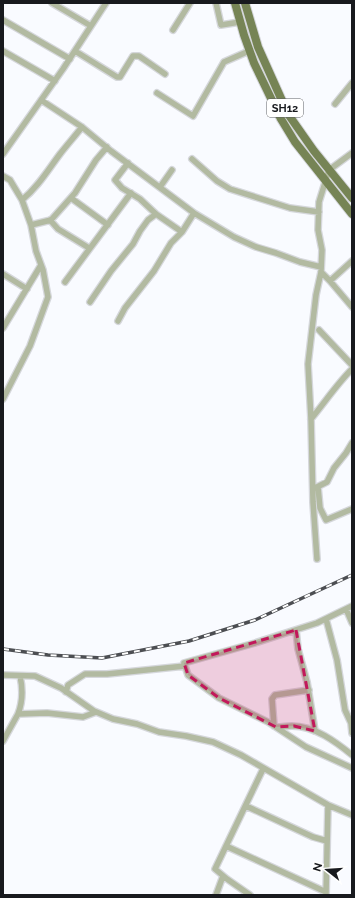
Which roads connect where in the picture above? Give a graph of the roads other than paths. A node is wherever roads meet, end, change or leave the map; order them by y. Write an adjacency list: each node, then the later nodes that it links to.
1 (52, 3): 9 (street)
2 (106, 3): 9 (street)
3 (190, 3): 10 (street)
4 (216, 3): 8 (street)
5 (235, 3): 8 (main road)
6 (245, 3): 28 (main road, SH12)
7 (3, 20): 14 (street)
8 (240, 22): 13 (main road)
9 (91, 26): 12 (street)
10 (173, 30)
11 (3, 50): 16 (street)
12 (74, 51): 14 (street); 15 (street)
13 (249, 51): 18 (street); 30 (main road)
14 (70, 59): 16 (street)
15 (165, 74)
16 (55, 81): 19 (street)
17 (352, 83): 20 (street)
18 (157, 93)
19 (41, 100): 21 (street); 24 (street)
20 (335, 104)
21 (82, 127): 22 (street); 35 (street)
22 (107, 147): 26 (street); 33 (street)
23 (352, 153): 28 (street)
24 (3, 154)
25 (192, 159): 36 (street)
26 (128, 163): 31 (street); 32 (street)
27 (172, 170): 31 (street)
28 (329, 170): 30 (street); 34 (main road, SH12)
29 (3, 176): 35 (street)
30 (325, 181): 36 (street); 39 (main road)
31 (160, 187): 37 (street)
32 (131, 193): 38 (street); 42 (street)
33 (71, 198): 40 (street); 42 (street)
34 (352, 198)
35 (22, 200): 41 (street)
36 (319, 212): 47 (street)
37 (194, 213): 43 (street); 47 (street)
38 (156, 214): 43 (street); 52 (street)
39 (352, 214)
40 (50, 220): 41 (street); 44 (street)
41 (31, 225): 46 (street)
42 (108, 225): 44 (street)
43 (182, 232): 54 (street)
44 (89, 248): 50 (street)
45 (352, 262): 49 (street)
46 (41, 265): 51 (street); 59 (street)
47 (321, 270): 49 (street); 60 (street)
48 (3, 274): 51 (street)
49 (330, 281): 53 (street)
50 (65, 282)
51 (27, 288): 55 (street)
52 (90, 302)
53 (352, 307)
54 (118, 320)
55 (3, 326)
56 (319, 330): 57 (street)
57 (352, 365)
58 (352, 369): 60 (street)
59 (3, 399)
60 (311, 419): 62 (street)
61 (352, 444): 62 (street)
62 (315, 488): 63 (street); 64 (street)
63 (352, 509)
64 (317, 559)
65 (352, 606): 66 (street)
66 (346, 609): 67 (street); 68 (street)
67 (326, 619): 69 (street); 79 (street)
68 (351, 620)
69 (296, 630): 70 (street); 73 (street)
70 (185, 666): 74 (street); 77 (street)
71 (3, 675): 72 (street)
72 (20, 676): 74 (street); 76 (street)
73 (309, 690): 77 (street); 78 (street)
74 (66, 692): 75 (street)
75 (96, 712): 76 (street); 83 (street)
76 (18, 714): 80 (street)
77 (275, 727): 78 (street); 82 (street)
78 (315, 731): 81 (street)
79 (352, 733)
80 (3, 741)
81 (352, 755)
82 (352, 768)
83 (263, 769): 84 (street); 85 (street)
84 (328, 805): 86 (street); 87 (street)
85 (246, 806): 87 (street); 88 (street)
86 (352, 815)
87 (327, 841): 90 (street)
88 (226, 846): 89 (street); 90 (street)
89 (223, 876): 91 (street); 92 (street)
90 (326, 893)
91 (216, 895)
92 (250, 895)

